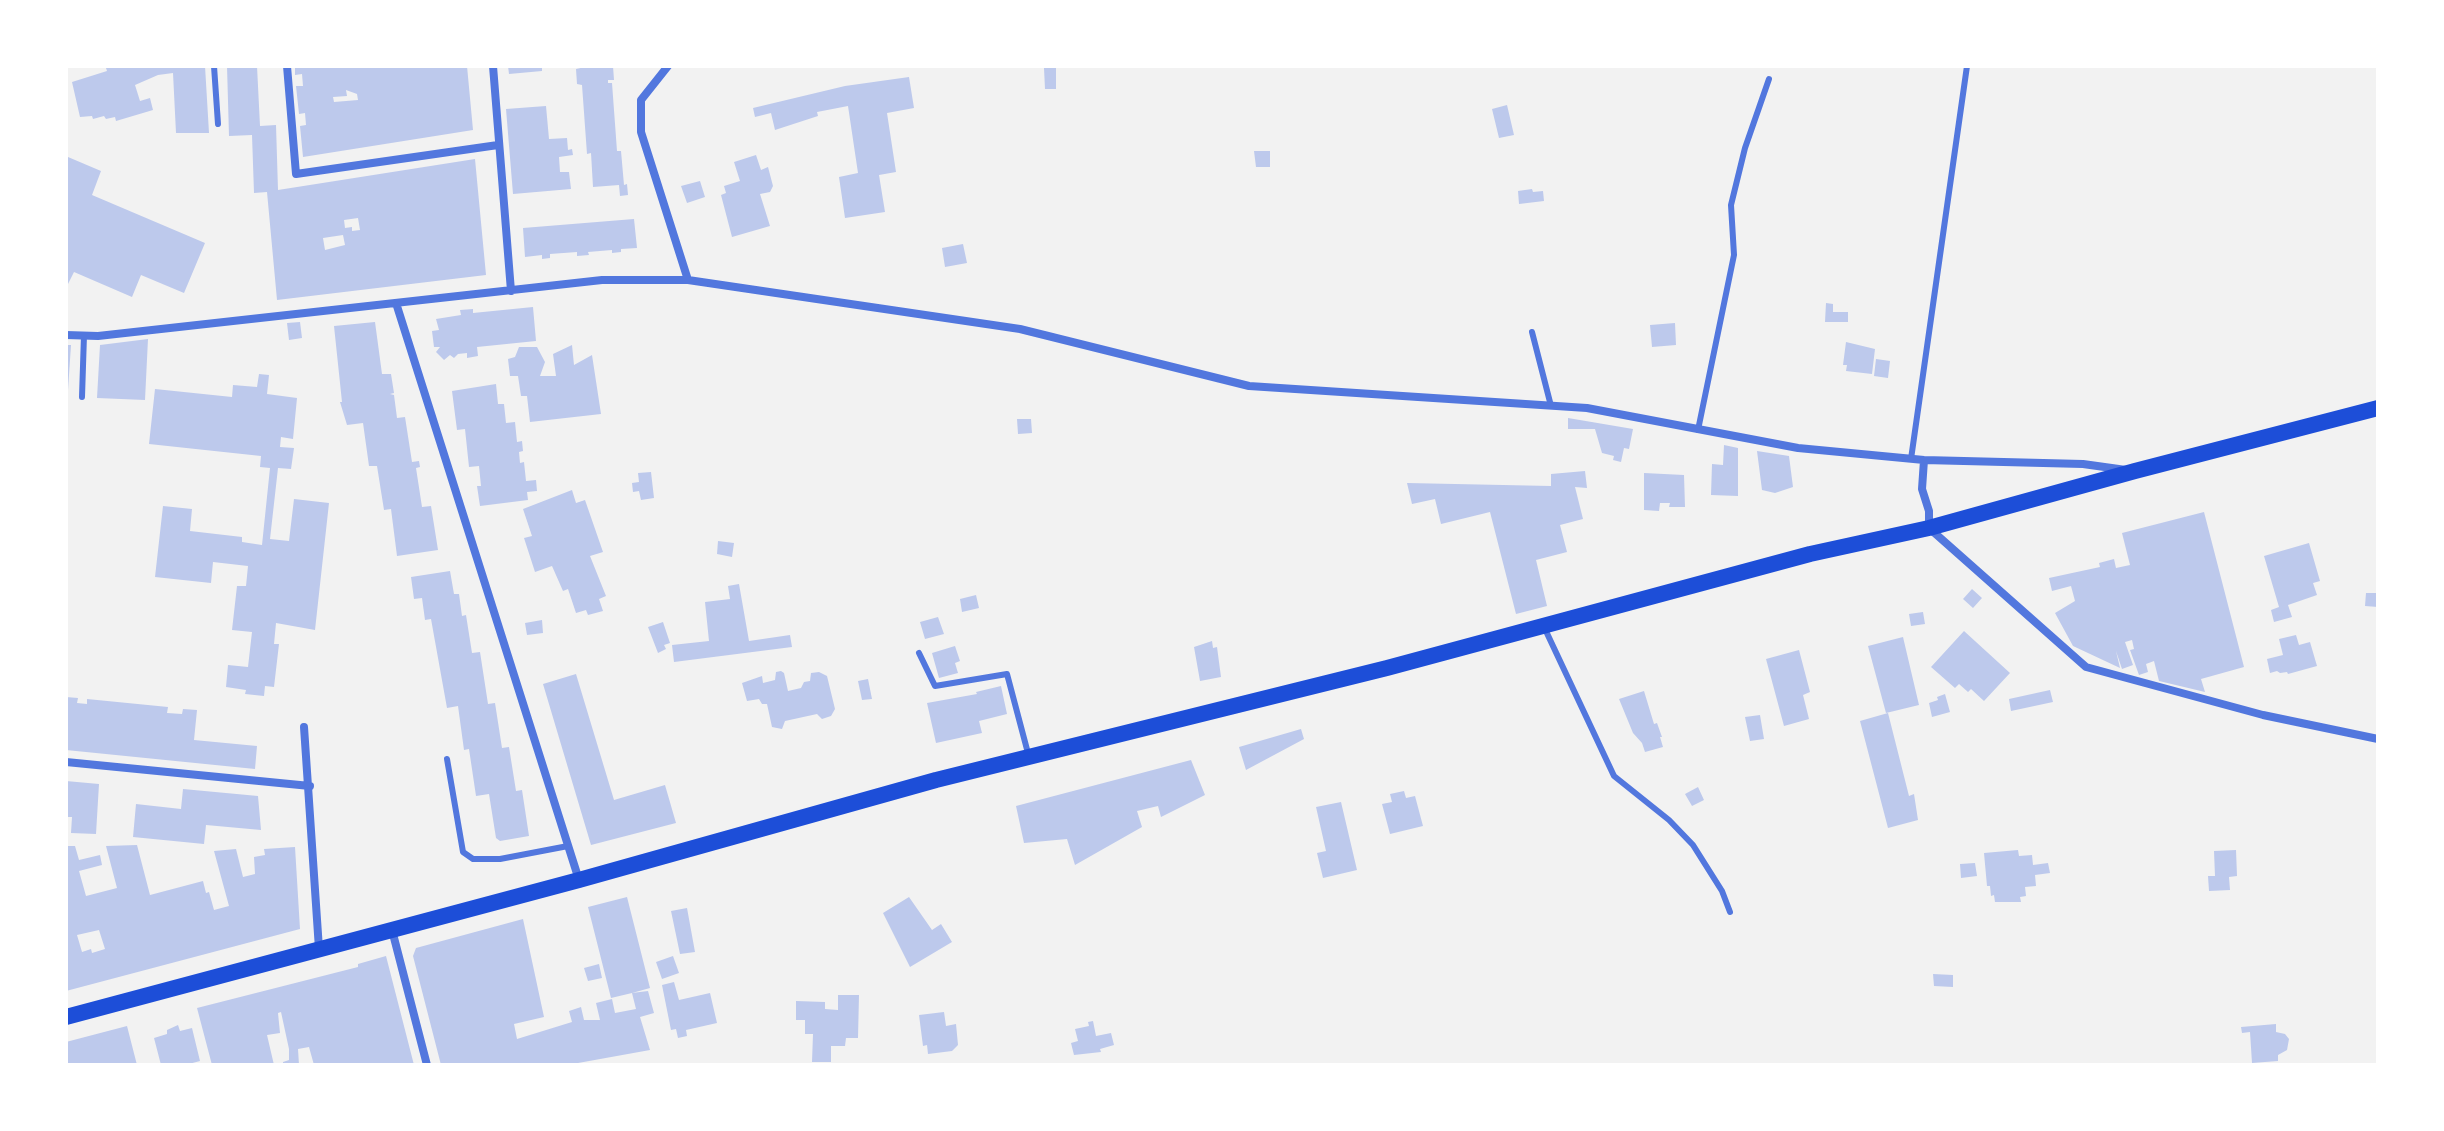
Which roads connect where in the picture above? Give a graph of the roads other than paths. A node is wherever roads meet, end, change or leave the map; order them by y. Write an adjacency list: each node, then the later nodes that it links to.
1 (214, 66): 7 (lane)
2 (287, 66): 8 (street)
3 (493, 66): 8 (street)
4 (668, 66): 9 (street)
5 (1967, 66): 19 (lane)
6 (1769, 79): 18 (lane)
7 (218, 124)
8 (498, 145): 10 (street)
9 (688, 280): 10 (street); 16 (street)
10 (511, 291): 11 (street)
11 (396, 303): 14 (street); 31 (street)
12 (1532, 332): 16 (lane)
13 (66, 335): 14 (street)
14 (84, 335): 15 (lane)
15 (82, 397)
16 (1551, 406): 18 (street)
17 (2378, 408): 21 (main road)
18 (1698, 430): 19 (street)
19 (1911, 459): 20 (street)
20 (1924, 460): 21 (street); 22 (street)
21 (2135, 471): 22 (main road)
22 (1929, 528): 23 (main road); 26 (street)
23 (1544, 626): 27 (main road); 33 (lane)
24 (919, 653): 27 (lane)
25 (304, 727): 30 (street)
26 (2378, 739)
27 (1029, 757): 32 (main road)
28 (447, 759): 31 (lane)
29 (66, 762): 30 (street)
30 (310, 786): 35 (street)
31 (568, 846): 32 (street)
32 (579, 880): 34 (main road)
33 (1730, 912)
34 (391, 930): 35 (main road); 37 (street)
35 (319, 949): 36 (main road)
36 (66, 1017)
37 (427, 1065)

